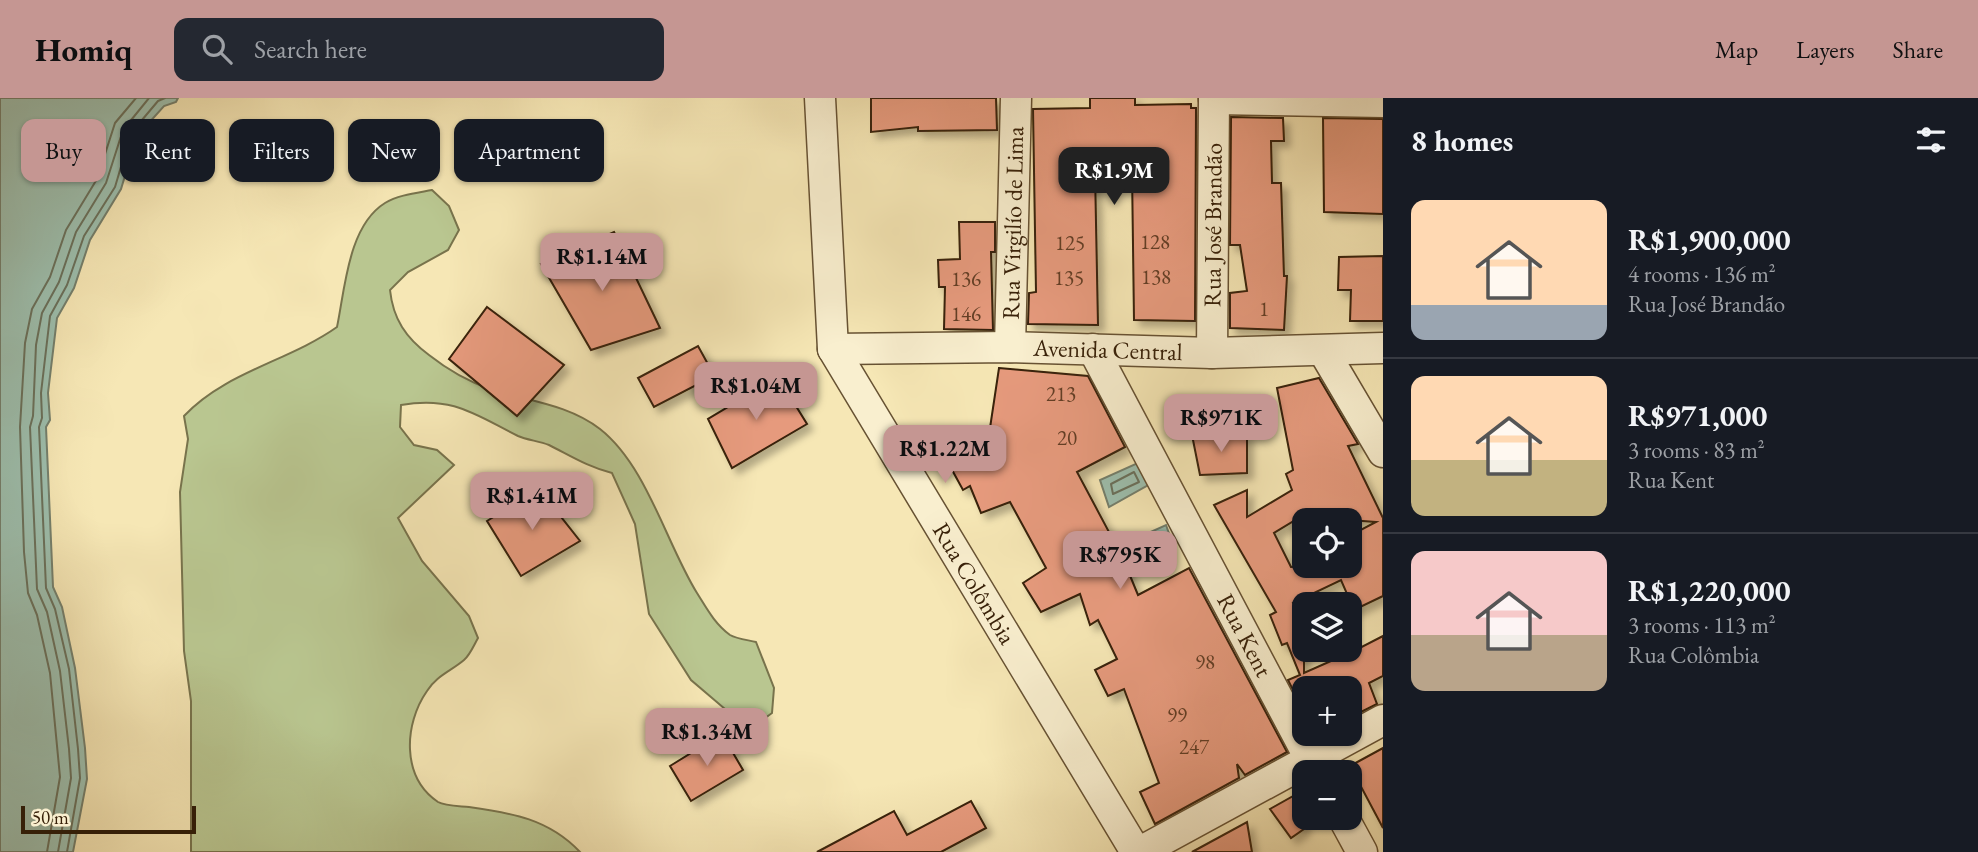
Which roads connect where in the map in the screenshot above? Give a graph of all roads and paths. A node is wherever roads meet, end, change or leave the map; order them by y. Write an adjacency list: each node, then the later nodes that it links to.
1 (820, 98): 7 (street, Rua Colômbia)
2 (1016, 98): 5 (street, Rua Virgilío de Lima)
3 (1214, 99): 4 (street); 10 (street, Rua José Brandão)
4 (1383, 102)
5 (1010, 347): 7 (street, Avenida Central); 8 (street, Avenida Central)
6 (1383, 348): 9 (street, Avenida Central)
7 (833, 349): 17 (street, Rua Colômbia)
8 (1093, 349): 10 (street, Avenida Central); 13 (street, Rua Kent)
9 (1324, 352): 10 (street, Avenida Central); 11 (street)
10 (1212, 353)
11 (1383, 452)
12 (1383, 720): 14 (street)
13 (1310, 760)
14 (1321, 760)
15 (1292, 775): 17 (street)
16 (1350, 830): 18 (street)
17 (1138, 852)
18 (1362, 852)

